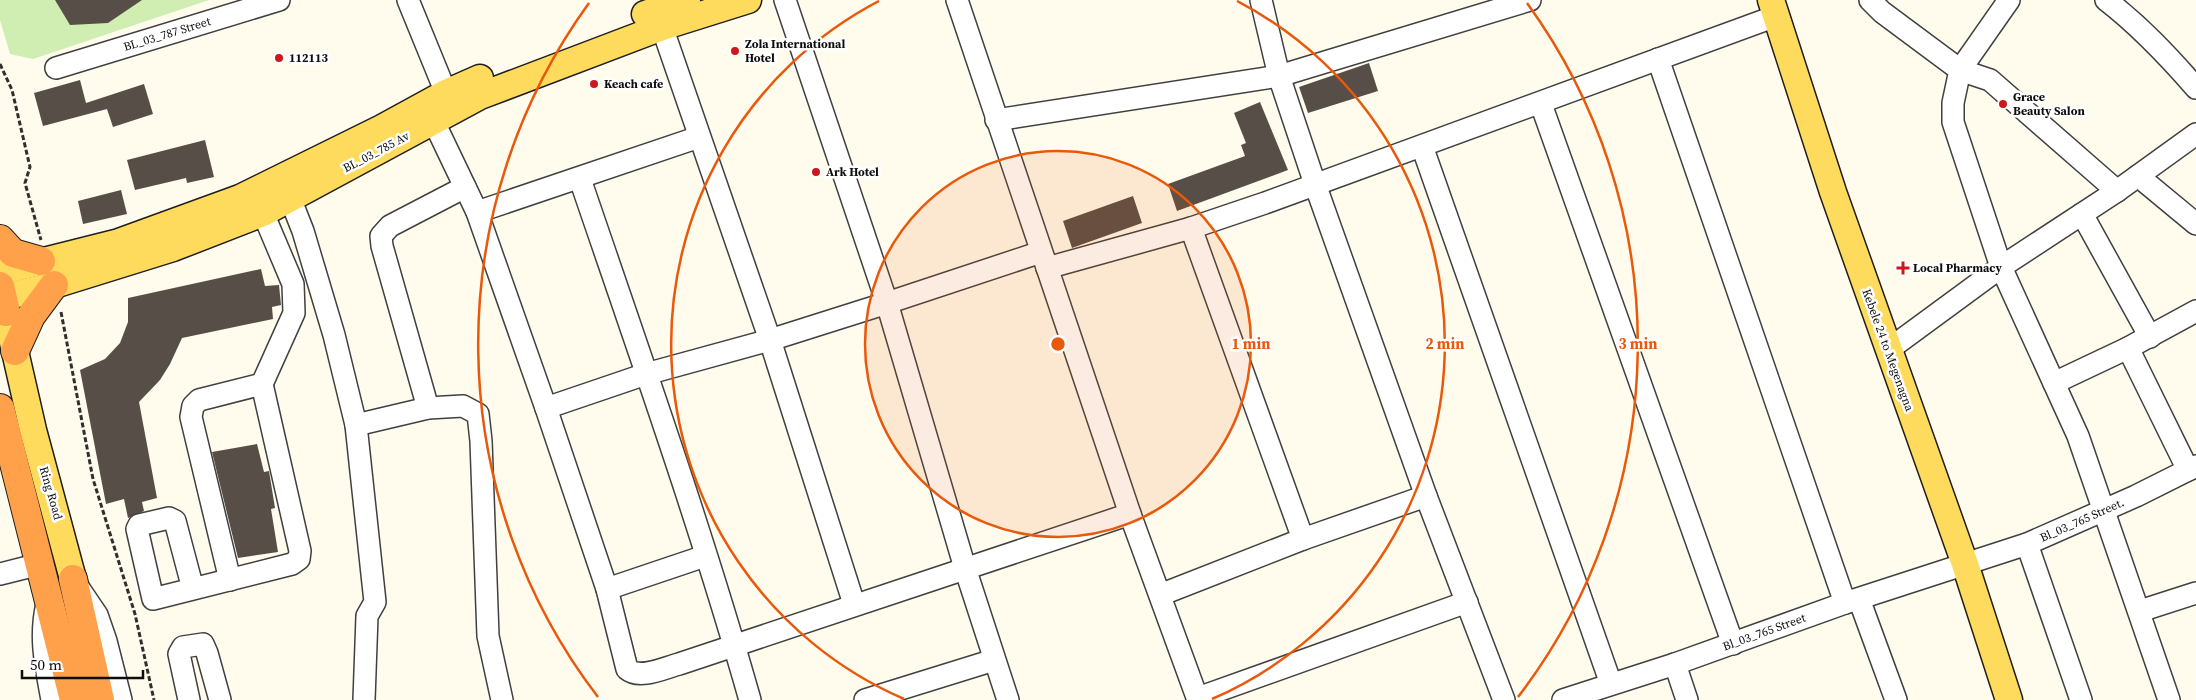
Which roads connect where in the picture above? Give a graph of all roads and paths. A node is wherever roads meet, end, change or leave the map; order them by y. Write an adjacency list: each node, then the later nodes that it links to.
1 (278, 0): 17 (street, BL_03_787 Street)
2 (408, 0): 21 (street)
3 (686, 0): 21 (main road, BL_03_785 Av)
4 (748, 0): 14 (main road, BL_03_785 Av)
5 (785, 0): 44 (street)
6 (957, 0): 24 (street)
7 (1261, 0): 19 (street)
8 (1530, 0): 12 (street)
9 (1870, 0): 18 (street)
10 (2009, 0): 18 (street)
11 (2106, 0): 20 (street)
12 (1485, 7): 19 (street)
13 (1773, 8): 15 (street); 50 (main road, Kebele 24 to Megenagna)
14 (662, 27): 23 (main road, BL_03_785 Av); 26 (street)
15 (1658, 59): 22 (street); 77 (street)
16 (0, 64): 42 (path)
17 (56, 68)
18 (1960, 70): 32 (street); 41 (street)
19 (1279, 76): 24 (street); 30 (street)
20 (2196, 88)
21 (446, 93): 42 (main road, BL_03_785 Av)
22 (1541, 104): 27 (street); 81 (street)
23 (433, 120): 31 (street); 33 (main road, BL_03_785 Av)
24 (996, 120): 40 (street)
25 (2196, 134): 28 (street)
26 (699, 137): 29 (street); 48 (street)
27 (1422, 146): 30 (street); 85 (street)
28 (2138, 176): 32 (street); 37 (street)
29 (580, 179): 34 (street); 52 (street)
30 (1315, 184): 38 (street); 60 (street)
31 (465, 187): 34 (street); 56 (street)
32 (2117, 191): 36 (street)
33 (290, 198): 35 (main road, BL_03_785 Av); 58 (street)
34 (477, 212): 57 (street)
35 (263, 213): 42 (main road, BL_03_785 Av); 54 (street)
36 (2082, 214): 41 (street); 47 (street)
37 (2196, 224)
38 (1191, 228): 40 (street); 63 (street)
39 (0, 239): 42 (highway)
40 (1044, 260): 44 (street); 62 (street)
41 (2001, 267): 50 (street); 53 (street)
42 (47, 269): 43 (main road, BL_03_785 Av); 51 (highway)
43 (2, 293): 51 (main road, Ring Road)
44 (887, 303): 48 (street); 68 (street)
45 (2194, 316): 47 (street)
46 (63, 320): 93 (path)
47 (2150, 337): 49 (street)
48 (770, 340): 52 (street); 79 (street)
49 (2128, 348): 53 (street); 59 (street)
50 (1888, 350): 67 (main road, Kebele 24 to Megenagna)
51 (15, 351): 70 (main road, Ring Road)
52 (646, 374): 57 (street); 65 (street)
53 (2054, 383): 61 (street)
54 (262, 384): 71 (street); 71 (street)
55 (0, 408): 66 (highway)
56 (428, 408): 58 (street); 97 (street)
57 (546, 408): 73 (street)
58 (356, 425): 96 (street)
59 (2192, 468): 61 (street, Bl_03_765 Street.)
60 (1426, 496): 63 (street); 78 (street)
61 (2104, 510): 64 (street, Bl_03_765 Street.); 80 (street)
62 (1130, 514): 68 (street); 74 (street)
63 (1303, 539): 74 (street)
64 (2027, 544): 67 (street, Bl_03_765 Street.); 104 (street)
65 (705, 556): 73 (street); 82 (street)
66 (40, 564): 69 (street); 75 (highway)
67 (1965, 564): 77 (street, Bl_03_765 Street); 103 (main road, Kebele 24 to Megenagna)
68 (965, 568): 79 (street); 83 (street)
69 (0, 574)
70 (73, 579): 91 (highway, Ring Road); 92 (street)
71 (230, 580): 72 (street)
72 (193, 589)
73 (607, 589): 82 (street)
74 (1160, 595): 88 (street)
75 (49, 596): 89 (street); 90 (highway)
76 (2194, 600): 80 (street)
77 (1852, 601): 81 (street, Bl_03_765 Street); 102 (street)
78 (1467, 602): 88 (street); 100 (street)
79 (854, 604): 82 (street)
80 (2140, 611): 105 (street)
81 (1733, 644): 84 (street, Bl_03_765 Street)
82 (734, 645): 98 (street)
83 (994, 660): 86 (street); 99 (street)
84 (1675, 664): 85 (street, Bl_03_765 Street); 101 (street)
85 (1611, 684): 87 (street, Bl_03_765 Street)
86 (876, 698)
87 (1573, 698)
88 (1198, 699)
89 (52, 700)
90 (74, 700)
91 (100, 700)
92 (121, 700)
93 (154, 700)
94 (189, 700): 95 (street)
95 (220, 700)
96 (364, 700)
97 (502, 700)
98 (750, 700)
99 (1008, 700)
100 (1504, 700)
101 (1687, 700)
102 (1896, 700)
103 (2008, 700)
104 (2081, 700)
105 (2169, 700)

